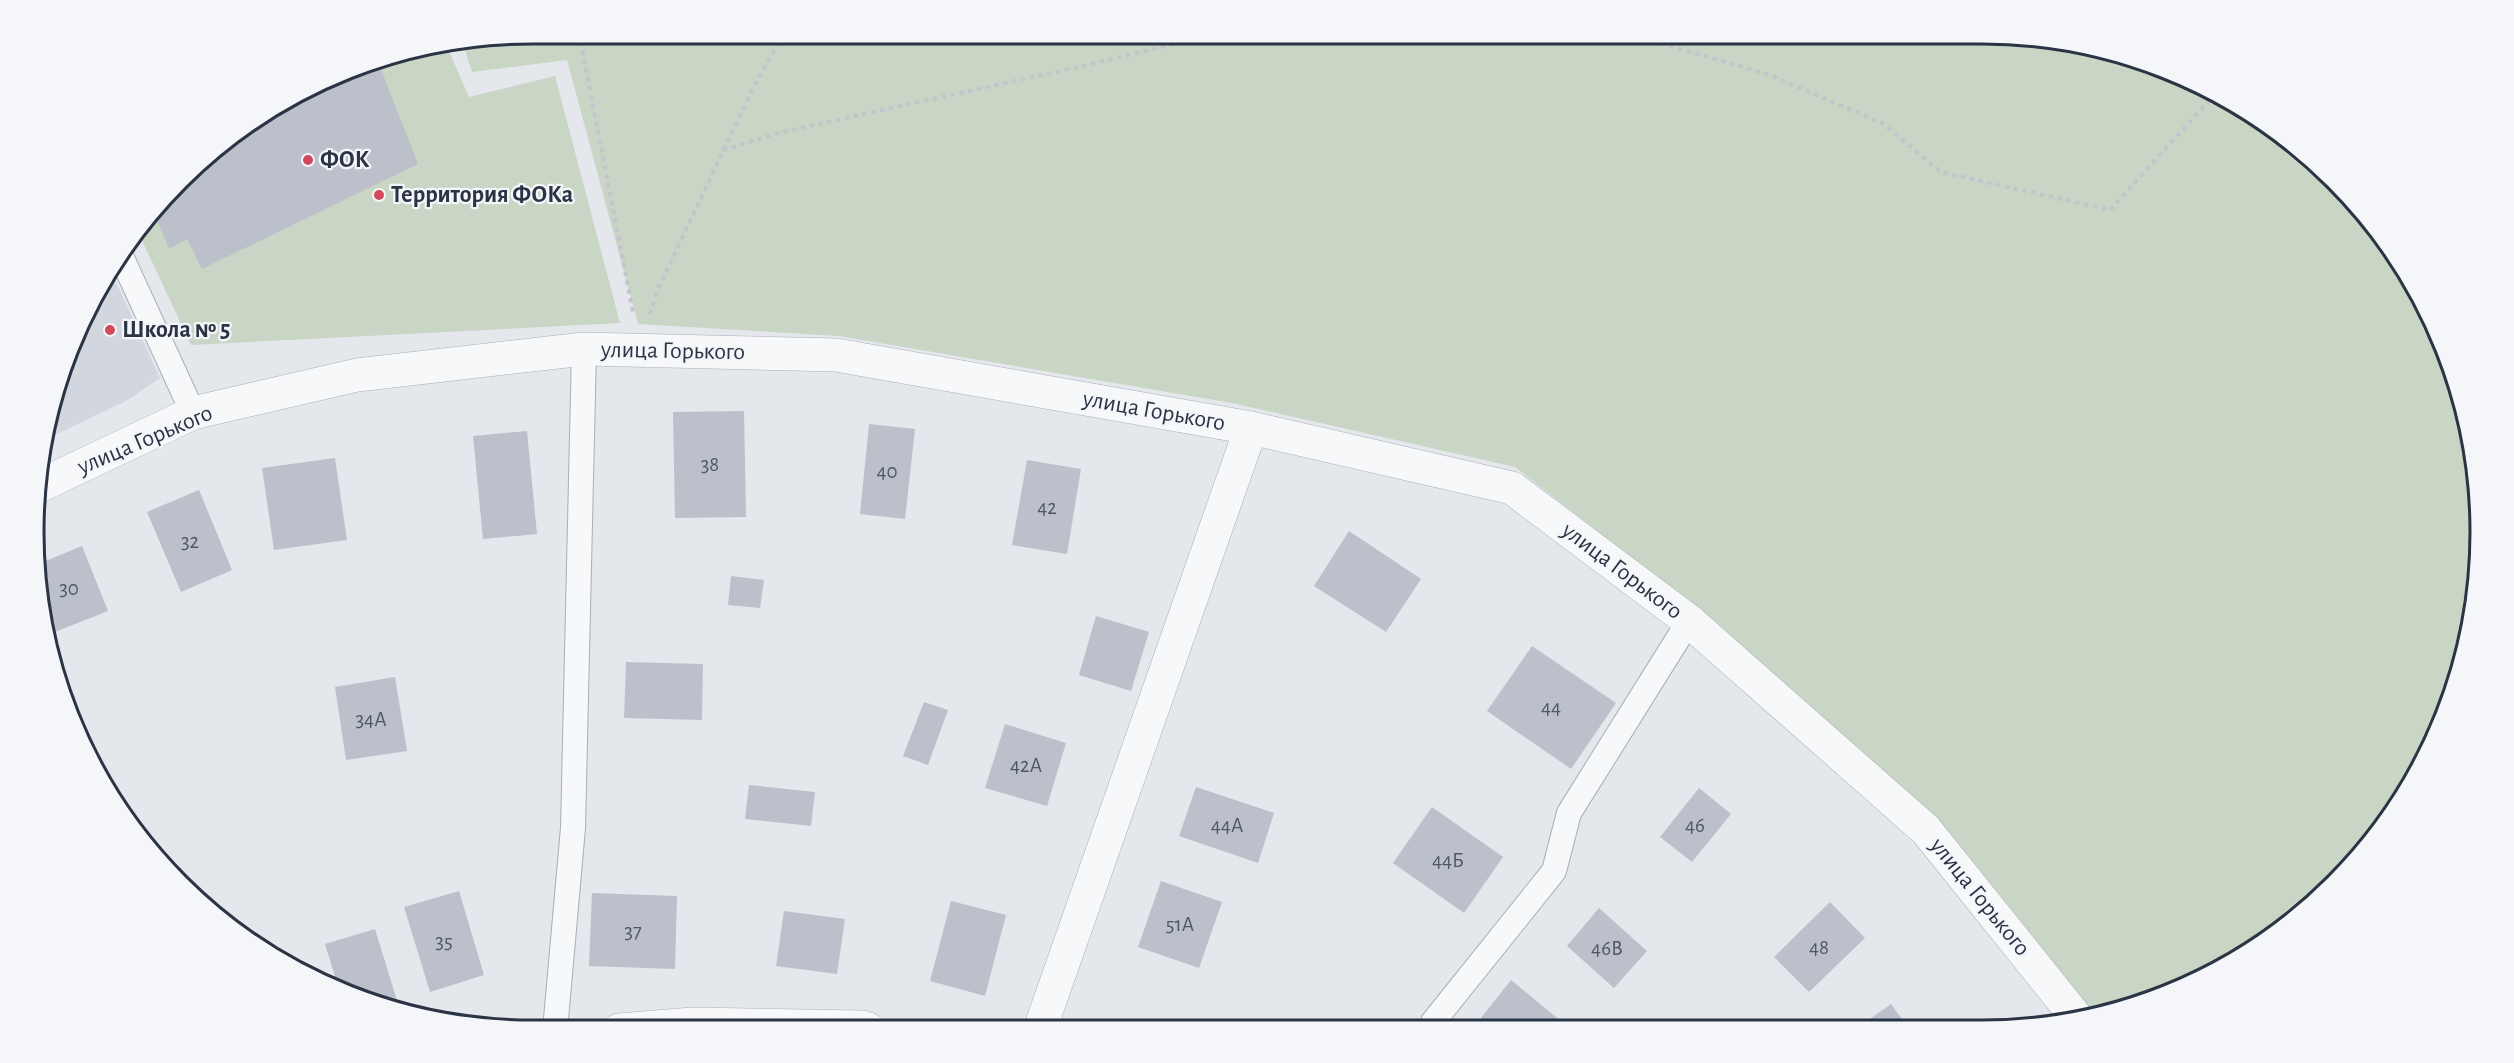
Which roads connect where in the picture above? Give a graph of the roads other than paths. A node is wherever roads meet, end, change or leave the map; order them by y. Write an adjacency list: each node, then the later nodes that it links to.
1 (124, 263): 3 (lane)
2 (584, 349): 3 (street, улица Горького); 4 (street, улица Горького); 8 (lane)
3 (194, 413): 5 (street, улица Горького)
4 (1251, 428): 6 (street, улица Горького); 9 (street)
5 (47, 482)
6 (1689, 621): 7 (street, улица Горького); 10 (lane)
7 (2071, 1011)
8 (556, 1020)
9 (1043, 1020)
10 (1435, 1020)

